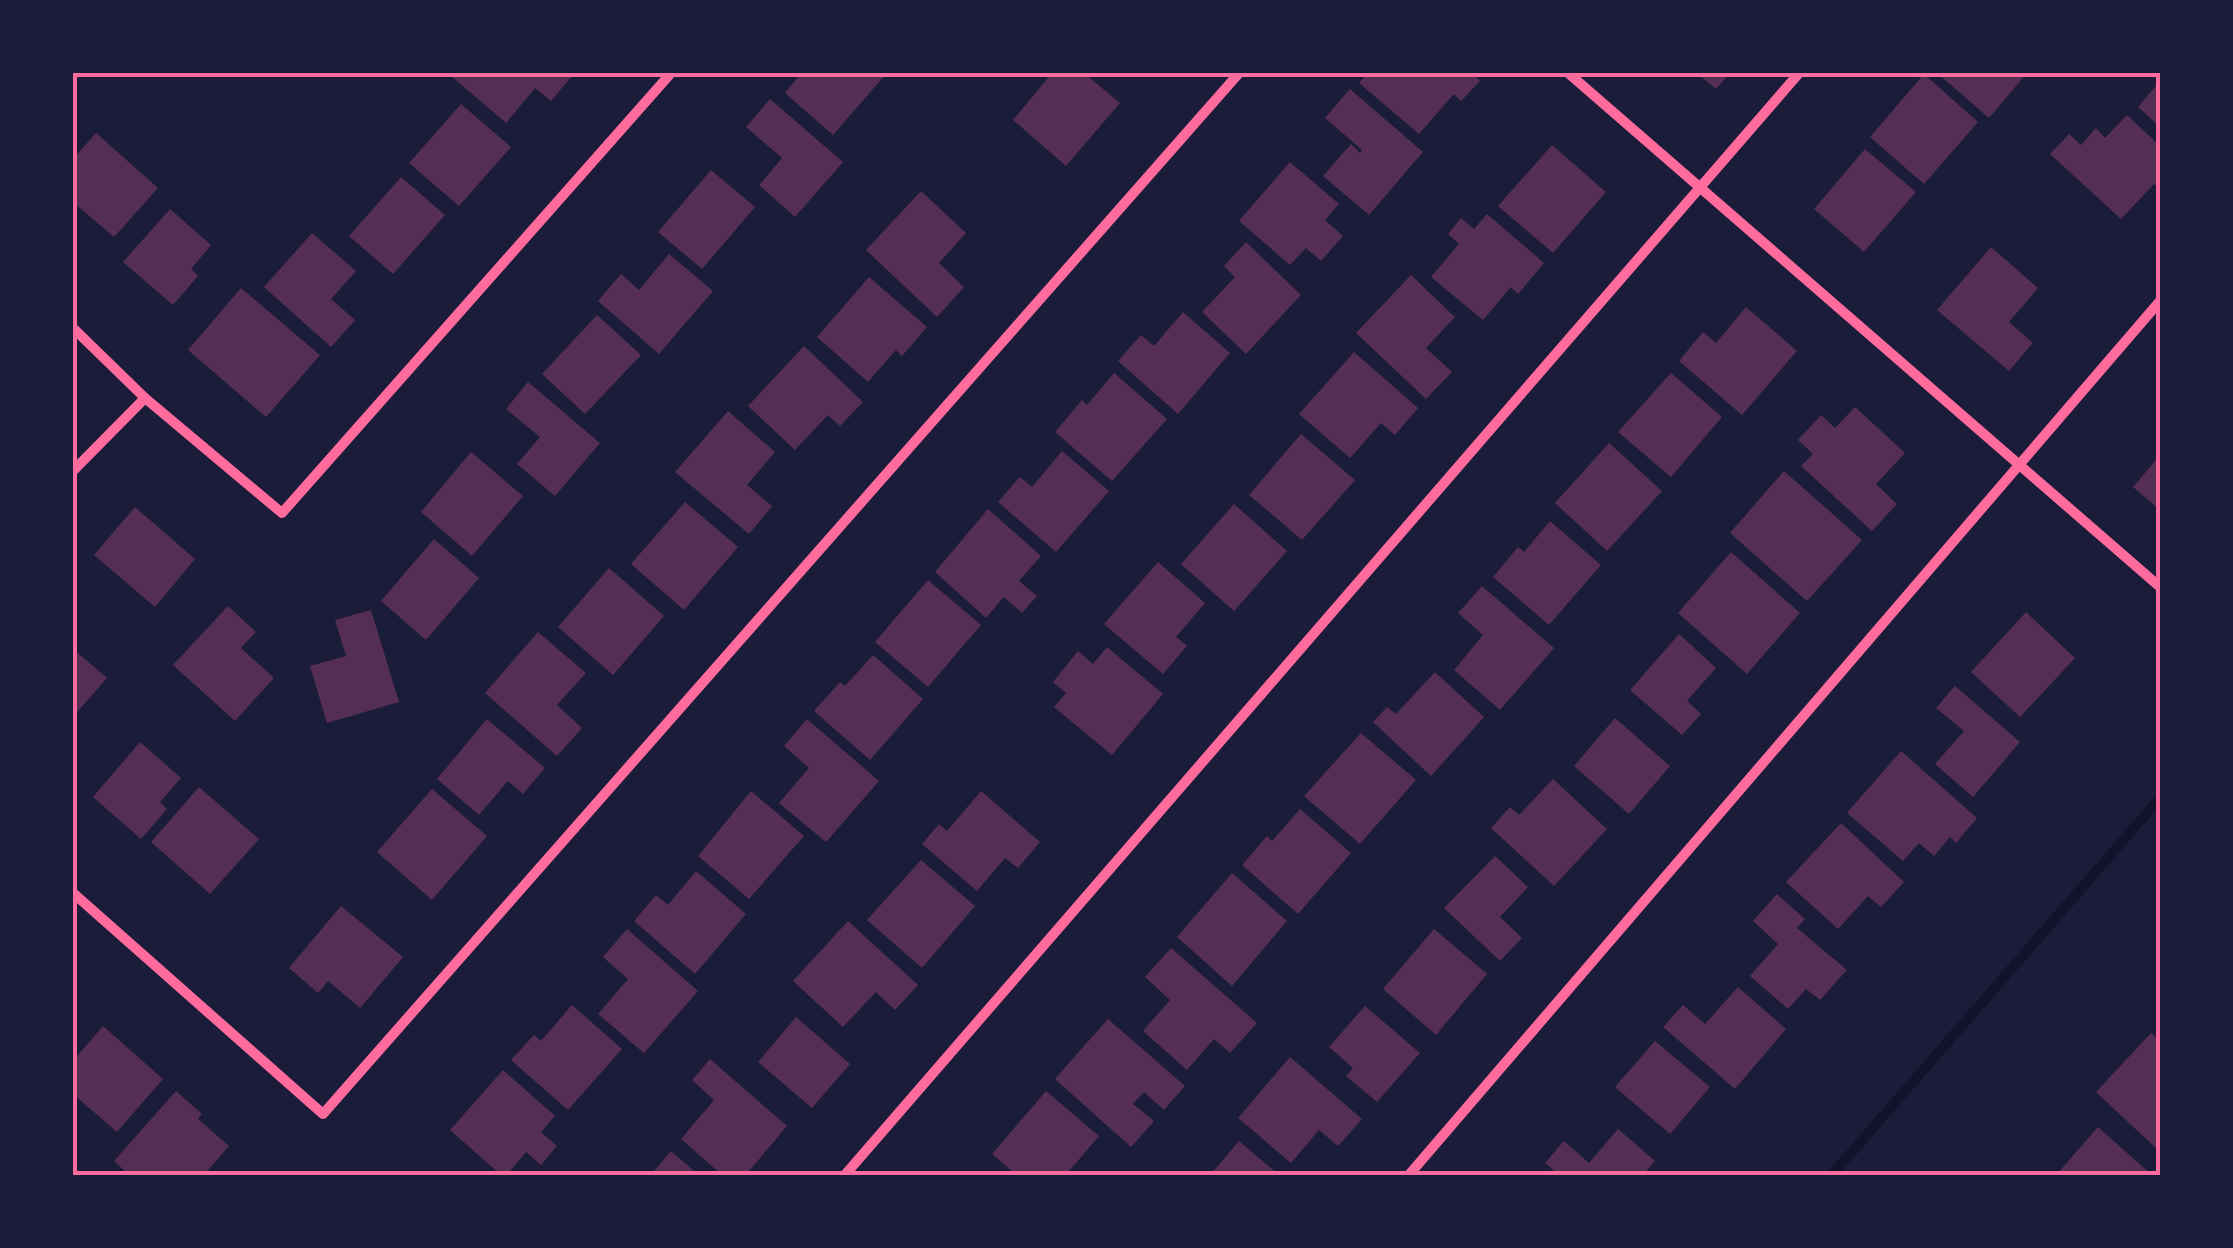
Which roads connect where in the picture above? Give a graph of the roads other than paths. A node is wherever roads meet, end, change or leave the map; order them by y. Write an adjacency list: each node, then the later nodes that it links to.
1 (672, 72): 8 (street)
2 (1240, 72): 12 (street)
3 (1567, 72): 5 (street)
4 (1800, 72): 5 (street)
5 (1702, 188): 9 (street); 13 (street)
6 (2160, 301): 9 (street)
7 (72, 327): 8 (street)
8 (145, 398): 10 (street)
9 (2018, 465): 11 (street); 14 (street)
10 (72, 472)
11 (2160, 587)
12 (72, 892)
13 (844, 1176)
14 (1408, 1176)

